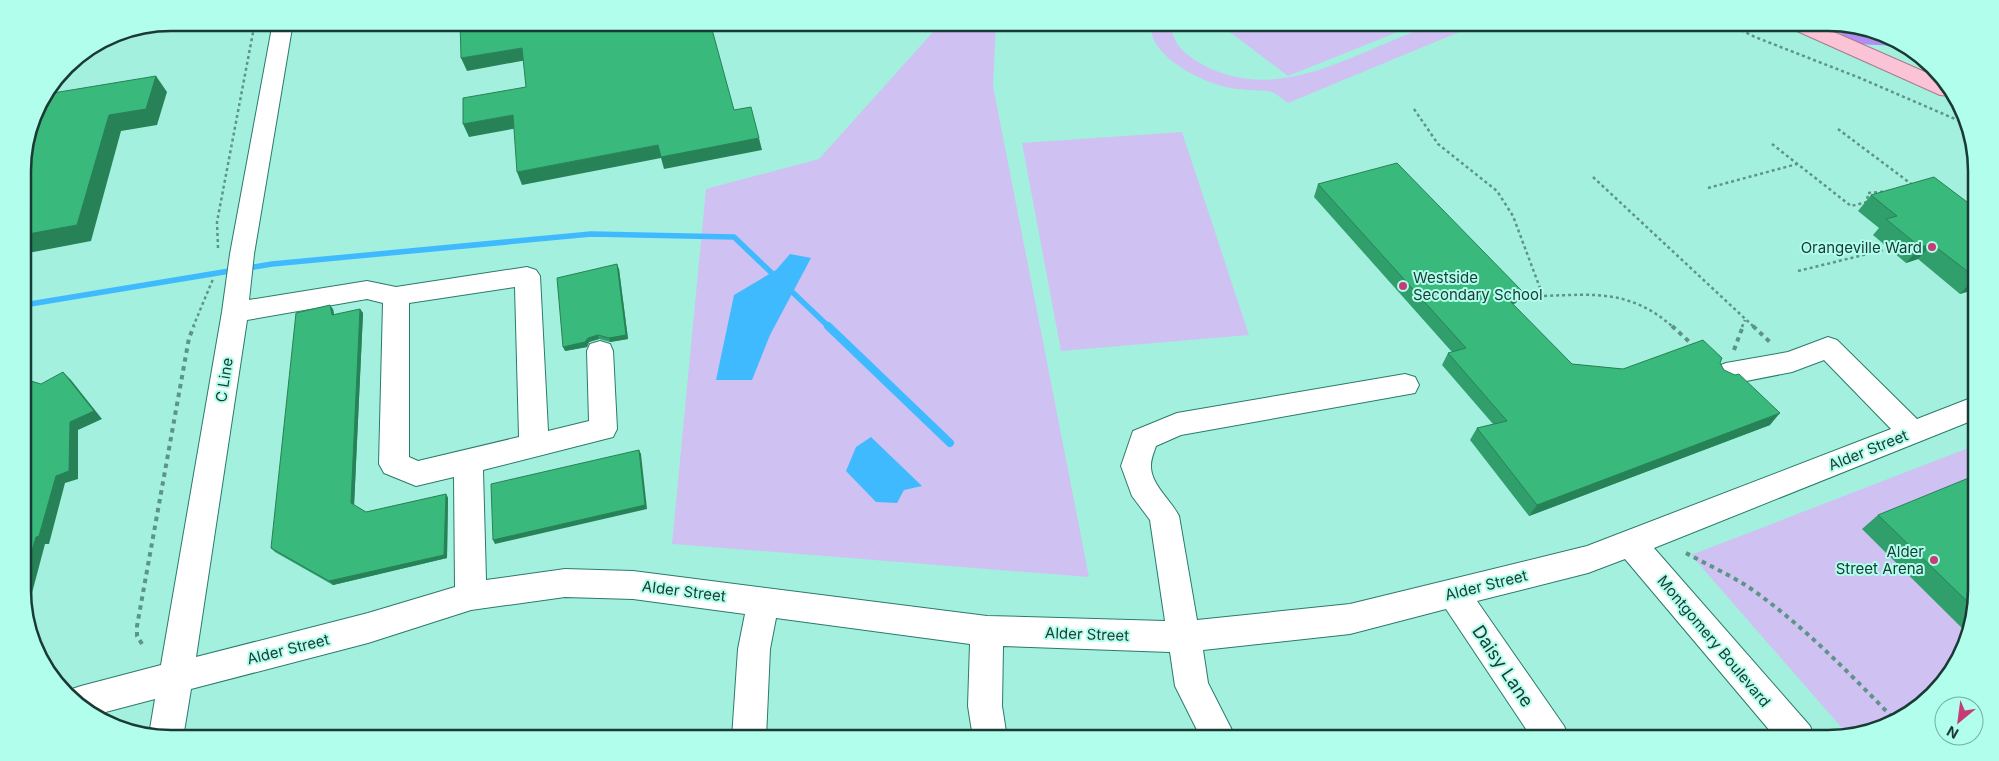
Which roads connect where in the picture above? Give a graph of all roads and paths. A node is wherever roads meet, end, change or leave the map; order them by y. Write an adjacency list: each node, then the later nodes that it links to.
1 (253, 31): 17 (path)
2 (281, 31): 20 (street, C Line)
3 (1744, 31): 7 (path)
4 (1814, 31): 5 (main road)
5 (1938, 86)
6 (1414, 109): 26 (path)
7 (1958, 120)
8 (1838, 129): 12 (path)
9 (1772, 144): 10 (path)
10 (1797, 164): 13 (path); 16 (path)
11 (1593, 177): 23 (path)
12 (1916, 187): 14 (path); 15 (path)
13 (1708, 188)
14 (1907, 189)
15 (1920, 190)
16 (1898, 192)
17 (218, 249)
18 (1888, 250): 19 (path)
19 (1798, 271)
20 (232, 273): 22 (street, C Line); 39 (path)
21 (396, 296): 22 (street); 30 (street); 31 (street)
22 (235, 312): 40 (street, C Line)
23 (1745, 320): 25 (path); 26 (path)
24 (600, 351): 30 (street)
25 (1792, 362): 26 (street); 29 (street)
26 (1726, 374)
27 (1405, 385): 38 (street)
28 (1968, 410): 29 (street, Alder Street)
29 (1912, 432): 32 (street, Alder Street)
30 (534, 446): 31 (street)
31 (468, 462): 35 (street)
32 (1631, 543): 34 (street, Alder Street); 45 (street, Montgomery Boulevard)
33 (1686, 554): 42 (path)
34 (1454, 593): 38 (street, Alder Street); 44 (street, Daisy Lane)
35 (471, 596): 36 (street, Alder Street); 40 (street, Alder Street)
36 (763, 601): 37 (street, Alder Street); 47 (street)
37 (987, 631): 38 (street, Alder Street); 48 (street)
38 (1183, 637): 43 (street)
39 (142, 644)
40 (175, 679): 41 (street, Alder Street); 46 (street, C Line)
41 (86, 701)
42 (1890, 715)
43 (1215, 729)
44 (1546, 729)
45 (1790, 729)
46 (167, 730)
47 (749, 730)
48 (989, 730)

